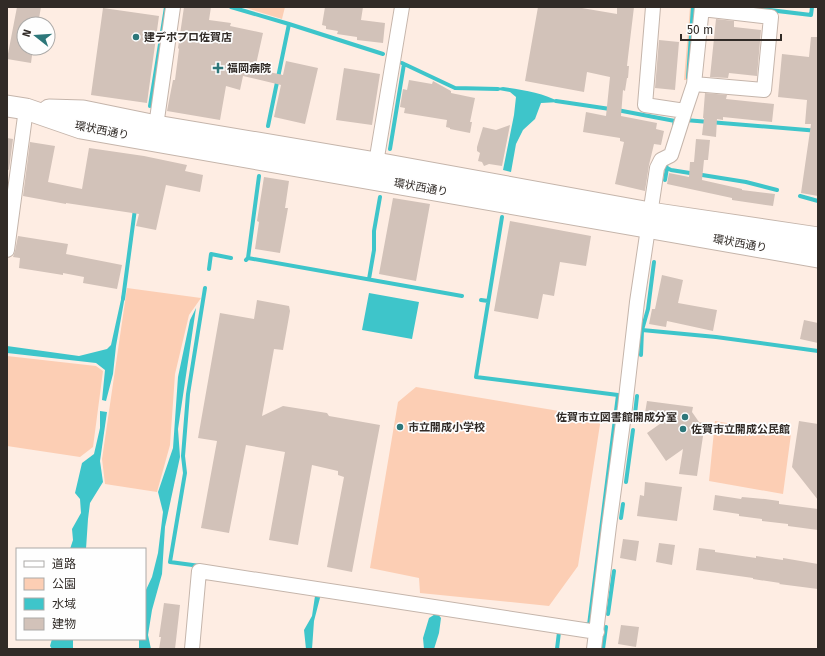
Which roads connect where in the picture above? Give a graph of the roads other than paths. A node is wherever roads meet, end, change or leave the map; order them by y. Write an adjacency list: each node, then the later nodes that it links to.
1 (173, 7): 8 (street)
2 (402, 7): 9 (street)
3 (654, 7): 7 (street)
4 (702, 8): 5 (street); 5 (street)
5 (694, 84): 7 (street)
6 (17, 108): 8 (highway, 環状西通り); 10 (highway, 環状西通り); 12 (street)
7 (681, 114): 10 (street)
8 (156, 126): 9 (highway, 環状西通り)
9 (376, 164): 10 (highway, 環状西通り)
10 (649, 220): 11 (highway, 環状西通り); 13 (highway, 環状西通り); 14 (street)
11 (818, 238)
12 (7, 250)
13 (818, 257)
14 (597, 632): 15 (street); 16 (street)
15 (192, 649)
16 (594, 649)

